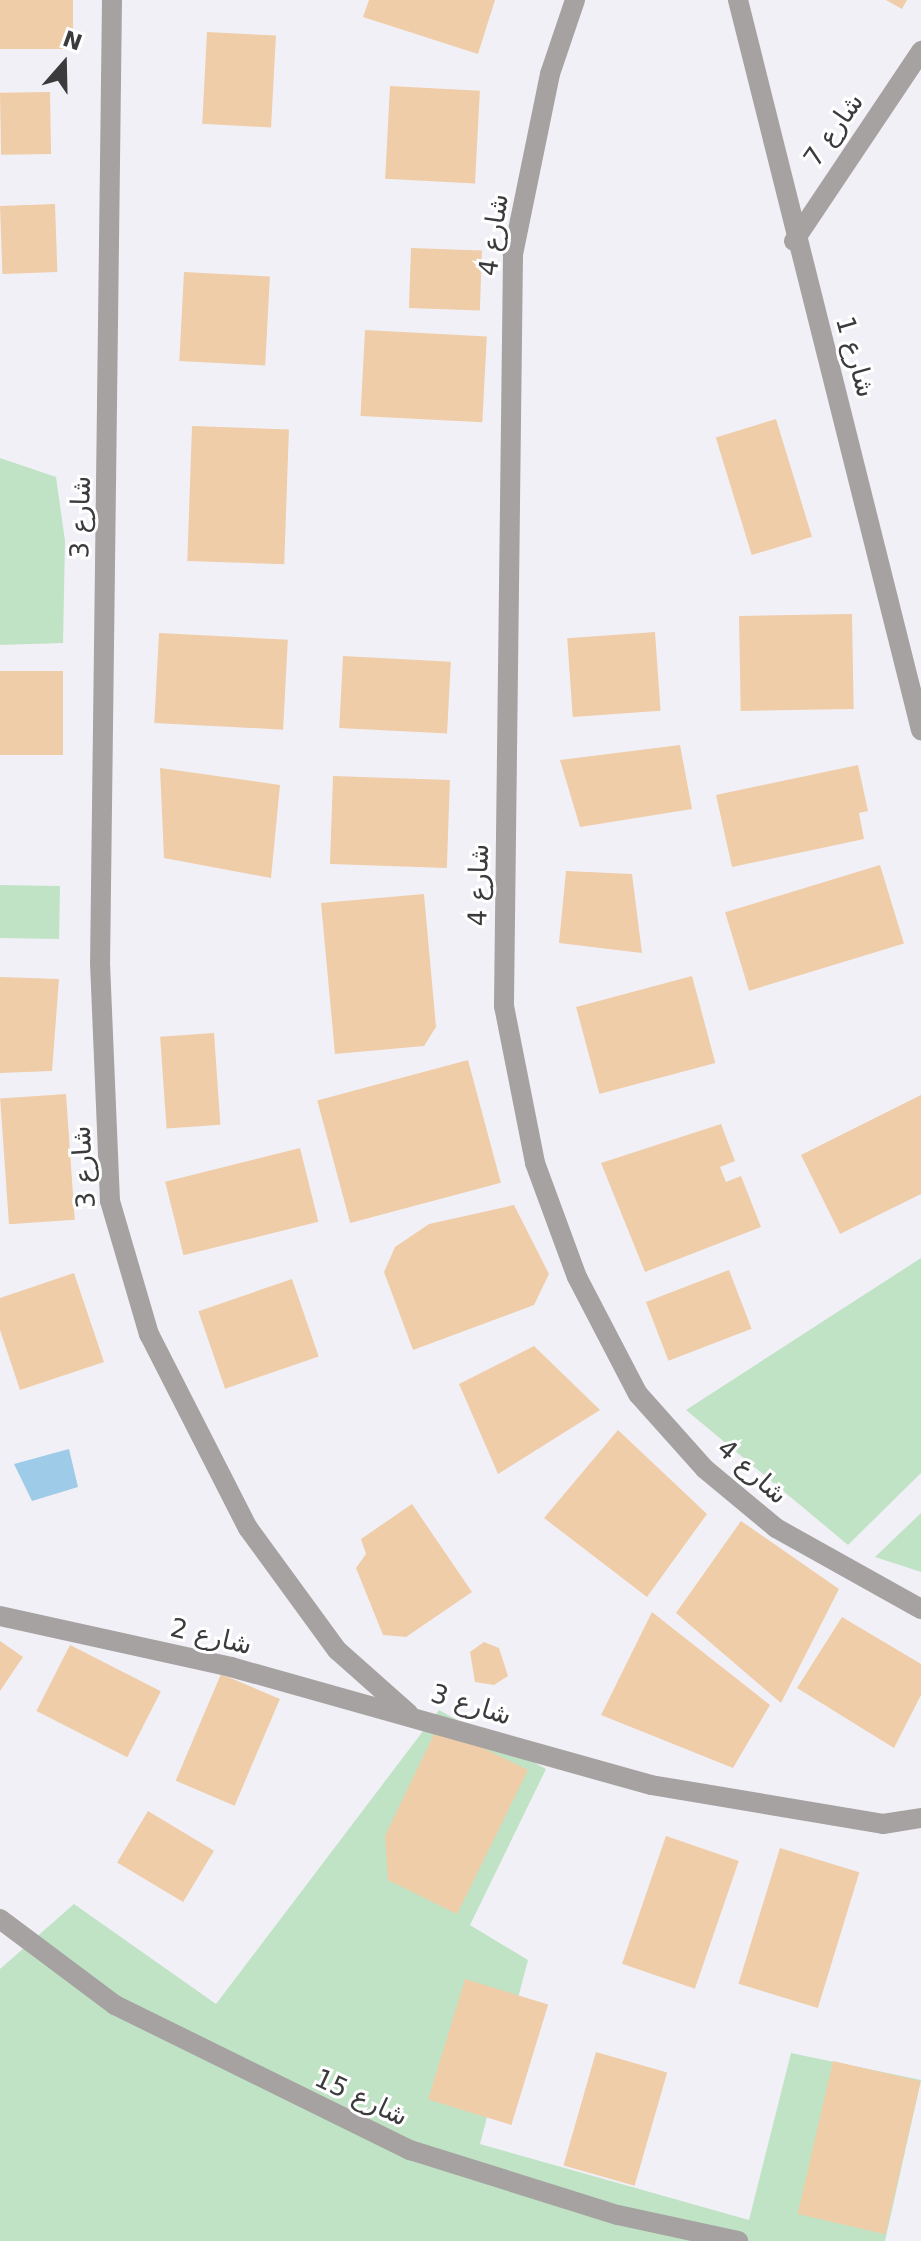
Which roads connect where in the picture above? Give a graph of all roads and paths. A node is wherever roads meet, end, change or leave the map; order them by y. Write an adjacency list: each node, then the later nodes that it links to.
1 (112, 0): 9 (street, شارع 3)
2 (575, 0): 7 (street, شارع 4)
3 (738, 0): 5 (street, شارع 1)
4 (921, 51): 5 (street, شارع 7)
5 (794, 241): 6 (street, شارع 1)
6 (921, 730)
7 (921, 1609)
8 (0, 1616): 9 (street, شارع 2)
9 (409, 1714): 10 (street, شارع 3)
10 (921, 1818)
11 (0, 1919): 12 (street, شارع 15)
12 (738, 2241)

